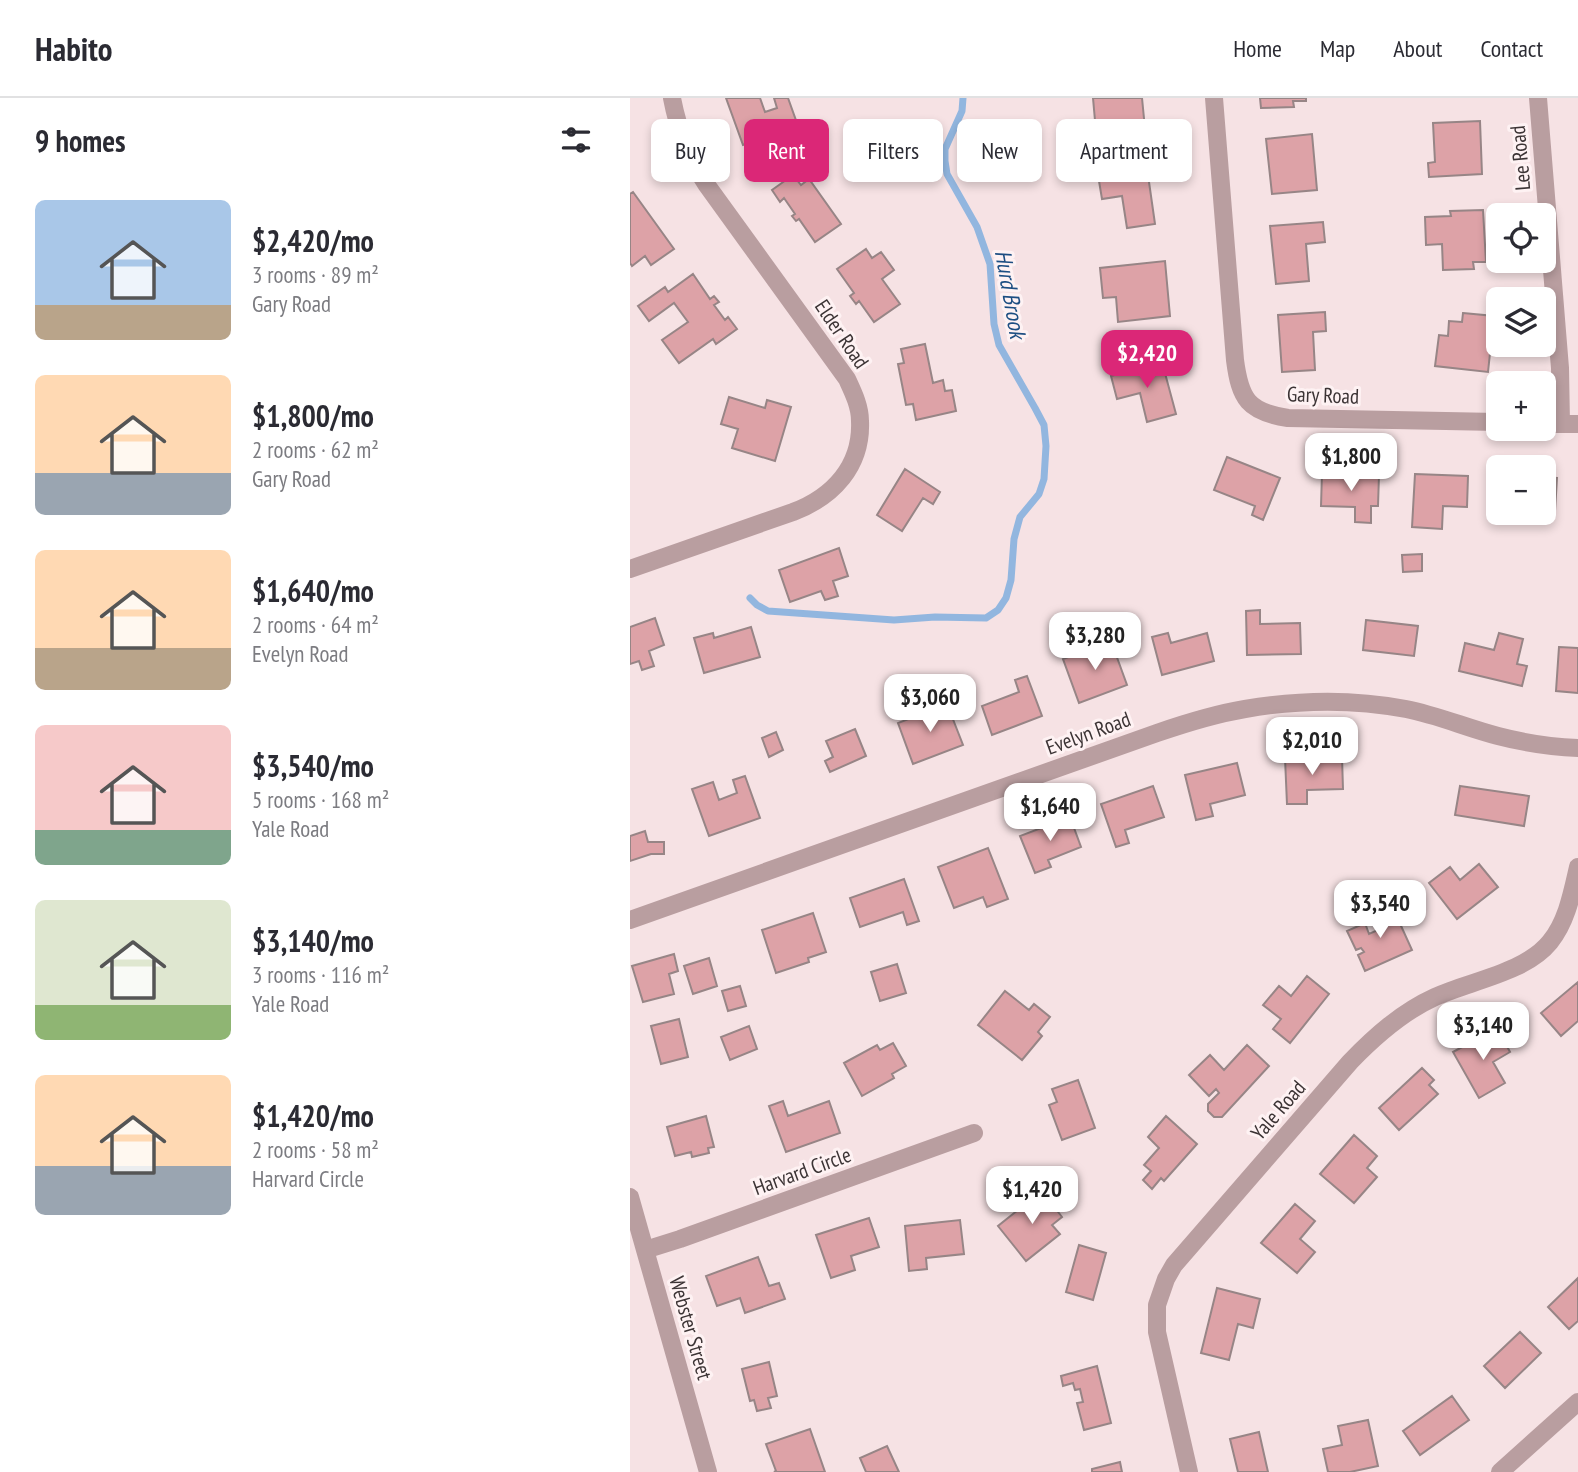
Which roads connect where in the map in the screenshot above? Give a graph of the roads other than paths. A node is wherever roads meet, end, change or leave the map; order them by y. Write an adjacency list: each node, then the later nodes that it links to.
1 (672, 98): 6 (street, Elder Road)
2 (1214, 98): 4 (street, Gary Road)
3 (1538, 98): 5 (street, Lee Road)
4 (1486, 422)
5 (1561, 424)
6 (630, 569)
7 (1578, 748): 9 (street, Evelyn Road)
8 (1578, 867): 15 (street, Yale Road)
9 (630, 920)
10 (974, 1133): 12 (street, Harvard Circle)
11 (630, 1197): 12 (street, Webster Street)
12 (645, 1250): 14 (street, Webster Street)
13 (1578, 1402): 16 (street)
14 (708, 1472)
15 (1189, 1472)
16 (1500, 1472)

